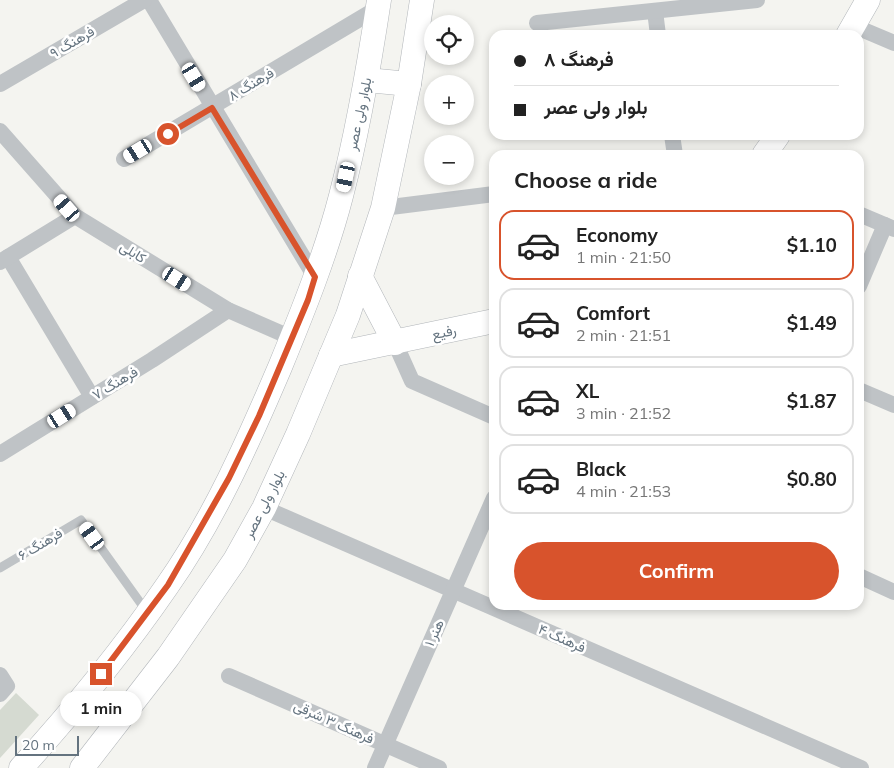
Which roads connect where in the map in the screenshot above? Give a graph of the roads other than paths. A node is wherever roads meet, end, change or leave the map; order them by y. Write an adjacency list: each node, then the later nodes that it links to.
1 (144, 0): 14 (street, فرهنگ ۹)
2 (149, 0): 16 (street)
3 (422, 0): 15 (main road, بلوار ولی عصر)
4 (757, 0): 7 (street)
5 (868, 0): 10 (main road)
6 (378, 4): 13 (main road, بلوار ولی عصر); 16 (street, فرهنگ ۸)
7 (655, 11): 8 (street); 9 (street)
8 (537, 23)
9 (657, 30)
10 (851, 30)
11 (864, 34): 12 (street)
12 (894, 43)
13 (367, 80): 15 (main road); 27 (main road, بلوار ولی عصر)
14 (0, 84)
15 (409, 84): 20 (main road, بلوار ولی عصر)
16 (212, 108): 18 (street, فرهنگ ۸); 27 (street)
17 (0, 131): 21 (street, کابلی)
18 (124, 160)
19 (489, 195): 20 (street)
20 (383, 208): 25 (main road, بلوار ولی عصر)
21 (75, 216): 24 (street); 28 (street, کابلی)
22 (864, 216): 23 (street)
23 (890, 227): 26 (street)
24 (4, 259): 34 (street)
25 (360, 276): 31 (main road); 32 (main road, بلوار ولی عصر)
26 (864, 276)
27 (315, 277): 30 (main road, بلوار ولی عصر)
28 (228, 310): 30 (street, کابلی); 34 (street, فرهنگ ۷)
29 (489, 322): 31 (main road, رفیع)
30 (292, 338): 46 (main road, بلوار ولی عصر)
31 (395, 343): 32 (main road, رفیع); 36 (street)
32 (331, 355): 38 (main road, بلوار ولی عصر)
33 (864, 392): 35 (street)
34 (92, 397): 37 (street, فرهنگ ۷)
35 (894, 405)
36 (489, 415)
37 (0, 454)
38 (264, 508): 42 (street, فرهنگ ۴); 50 (main road, بلوار ولی عصر)
39 (489, 509): 42 (street, هنر ۱)
40 (0, 568): 46 (lane, فرهنگ ۶)
41 (864, 578): 43 (street)
42 (453, 590): 44 (street, فرهنگ ۴); 48 (street, هنر ۱)
43 (894, 592)
44 (489, 606)
45 (499, 610): 53 (street, فرهنگ ۴)
46 (148, 613): 49 (main road, بلوار ولی عصر)
47 (230, 676): 48 (street, فرهنگ ۳ شرقی)
48 (385, 744): 51 (street, هنر ۱); 52 (street, فرهنگ ۳ شرقی)
49 (21, 768)
50 (82, 768)
51 (375, 768)
52 (439, 768)
53 (861, 768)

